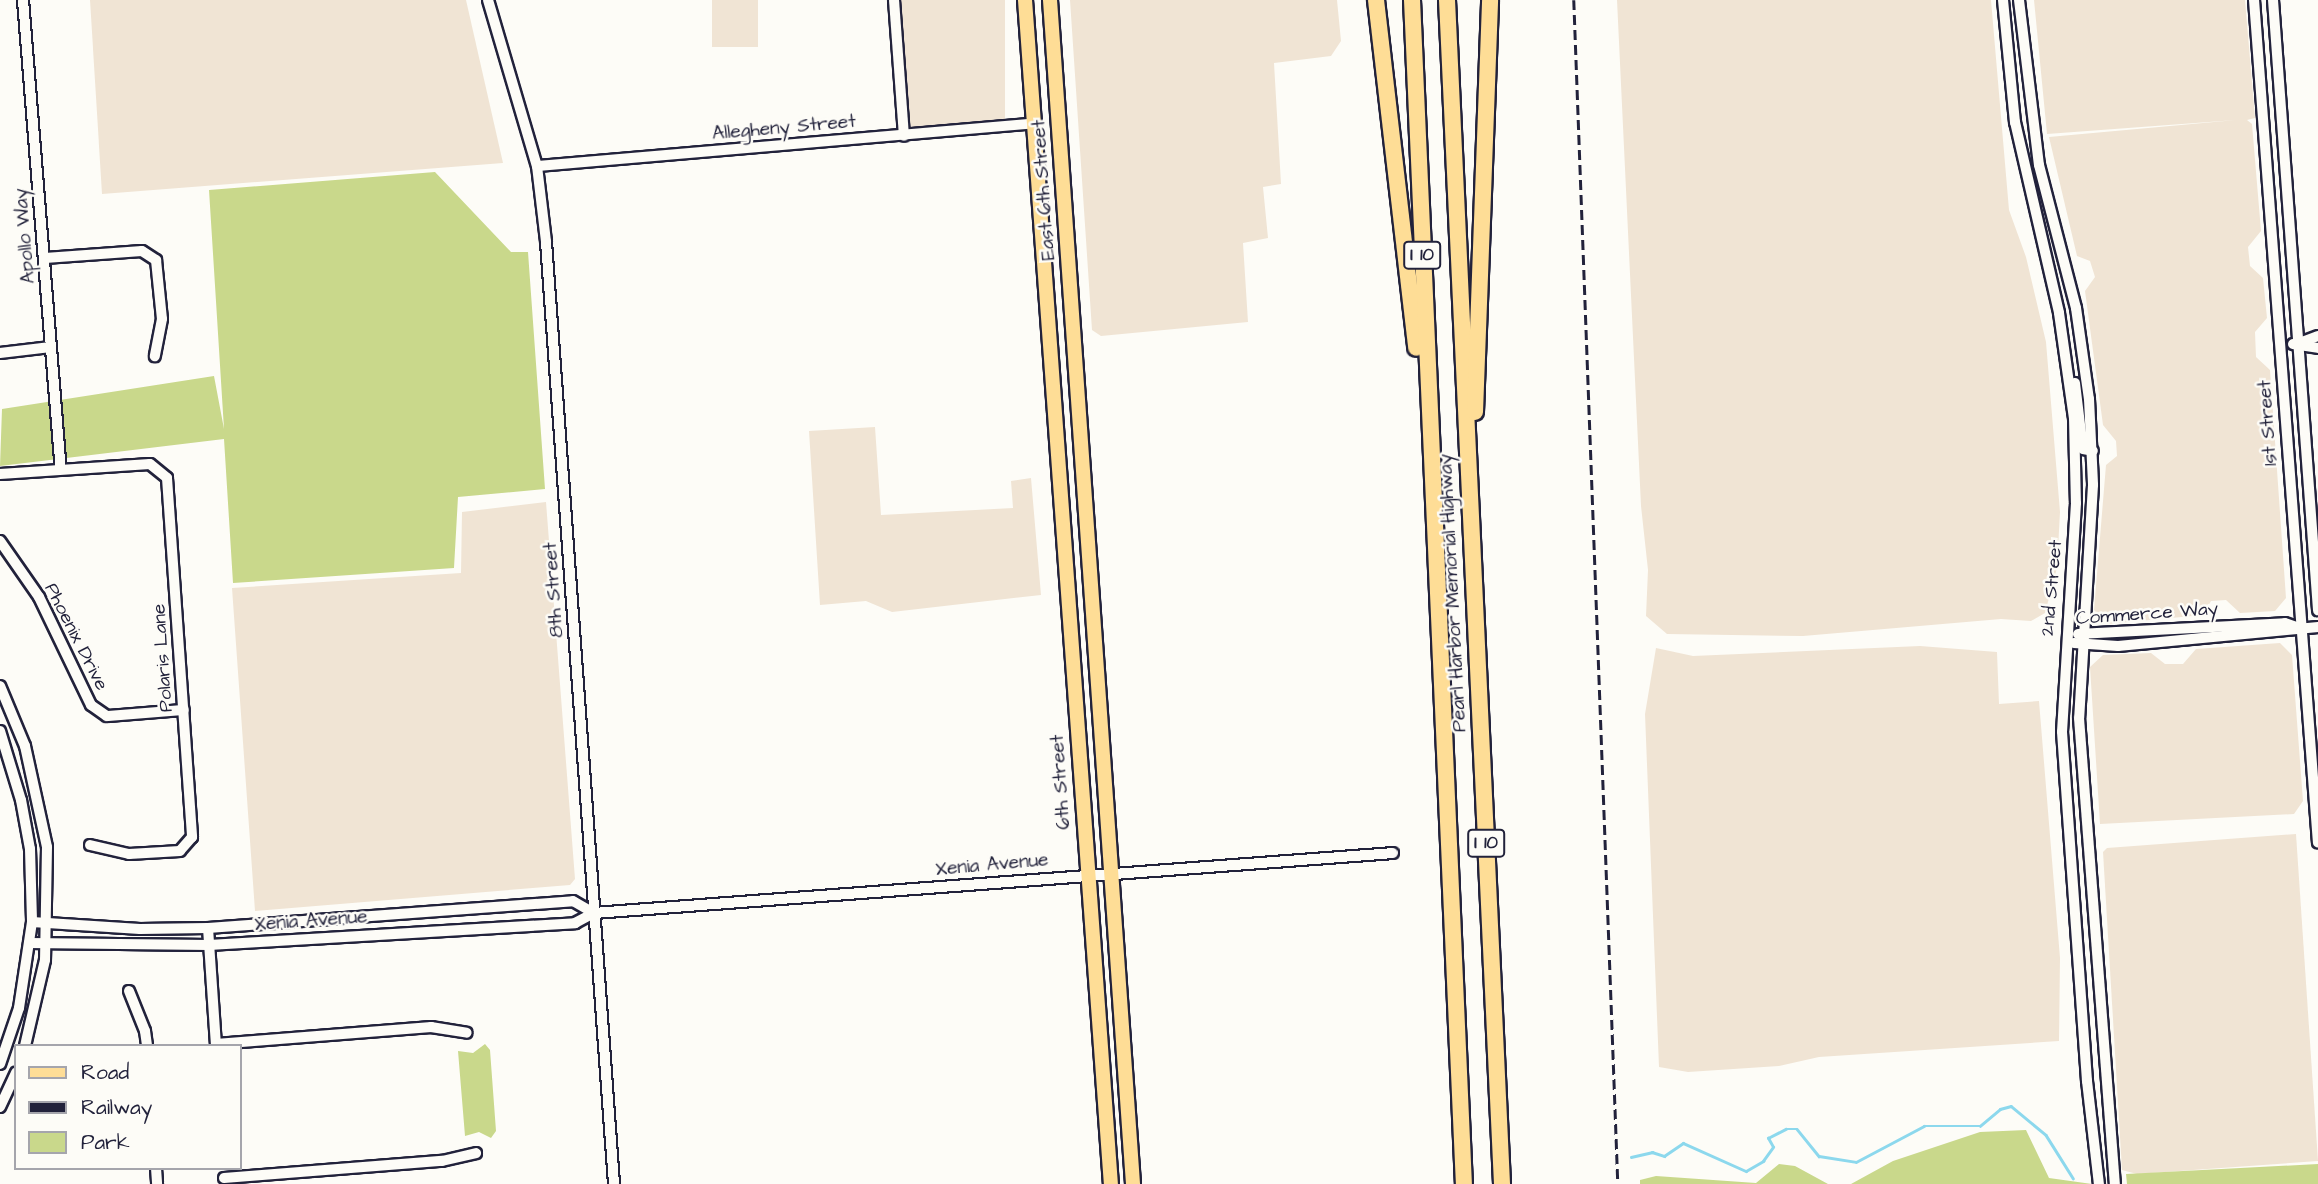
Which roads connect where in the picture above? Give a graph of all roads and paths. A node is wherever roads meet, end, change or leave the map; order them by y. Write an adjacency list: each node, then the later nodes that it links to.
1 (23, 0): 20 (street, Apollo Way)
2 (488, 0): 18 (street, 8th Street)
3 (894, 0): 17 (street)
4 (1025, 0): 16 (main road, East 6th Street)
5 (1050, 0): 49 (main road, East 6th Street)
6 (1376, 0): 35 (highway)
7 (1412, 0): 35 (highway, Pearl Harbor Memorial Highway / I 10)
8 (1447, 0): 34 (highway, Pearl Harbor Memorial Highway / I 10)
9 (1490, 0): 34 (highway)
10 (2003, 0): 14 (street, 2nd Street)
11 (2019, 0): 15 (street, 2nd Street)
12 (2255, 0): 23 (street, 1st Street)
13 (2273, 0): 24 (street)
14 (2006, 42): 15 (street); 19 (street, 2nd Street)
15 (2032, 122): 21 (street, 2nd Street)
16 (1035, 123): 17 (street, Allegheny Street); 30 (main road, East 6th Street)
17 (904, 136): 18 (street, Allegheny Street)
18 (537, 166): 51 (street, 8th Street)
19 (2028, 191): 21 (street); 29 (street, 2nd Street)
20 (45, 258): 25 (street, Apollo Way); 28 (street)
21 (2069, 278): 31 (street, 2nd Street)
22 (2318, 336): 24 (street)
23 (2280, 344): 24 (street); 39 (street, 1st Street)
24 (2297, 344): 26 (street); 37 (street, 1st Street)
25 (51, 347): 27 (street); 32 (street, Apollo Way)
26 (2318, 348)
27 (0, 353)
28 (155, 356)
29 (2067, 357): 31 (street); 41 (street, 2nd Street)
30 (1053, 377): 50 (main road, 6th Street)
31 (2093, 451): 40 (street, 2nd Street)
32 (61, 469): 33 (street); 44 (street, Polaris Lane)
33 (0, 474)
34 (1469, 502): 73 (highway, Pearl Harbor Memorial Highway / I 10)
35 (1432, 511): 72 (highway, Pearl Harbor Memorial Highway / I 10)
36 (0, 541): 44 (street, Phoenix Drive)
37 (2318, 610)
38 (2318, 627): 39 (street, Commerce Way)
39 (2302, 629): 40 (street, Commerce Way); 42 (street, Commerce Way); 46 (street, 1st Street)
40 (2082, 633): 41 (street, Commerce Way); 42 (street, 2nd Street)
41 (2065, 638): 42 (street, Commerce Way); 74 (street, 2nd Street)
42 (2081, 646): 75 (street, 2nd Street)
43 (0, 686): 53 (street)
44 (184, 710): 47 (street, Polaris Lane)
45 (0, 731): 52 (street)
46 (2318, 843)
47 (90, 845)
48 (1393, 853): 49 (street, Xenia Avenue)
49 (1112, 872): 50 (street, Xenia Avenue); 71 (main road)
50 (1087, 874): 51 (street, Xenia Avenue); 70 (main road, 6th Street)
51 (594, 913): 54 (street, Xenia Avenue); 57 (street, Xenia Avenue); 69 (street, 8th Street)
52 (32, 922): 53 (street, Xenia Avenue); 55 (street)
53 (48, 924): 54 (street, Xenia Avenue); 56 (street)
54 (208, 928): 57 (street)
55 (29, 943): 56 (street, Xenia Avenue); 64 (street)
56 (46, 943): 57 (street, Xenia Avenue); 60 (street)
57 (209, 945): 62 (street)
58 (129, 991): 61 (street)
59 (467, 1033): 63 (street)
60 (26, 1044)
61 (147, 1044)
62 (216, 1044)
63 (228, 1044)
64 (0, 1065)
65 (14, 1076): 66 (street)
66 (0, 1107)
67 (475, 1153): 68 (street)
68 (224, 1177)
69 (614, 1184)
70 (1111, 1184)
71 (1133, 1184)
72 (1464, 1184)
73 (1502, 1184)
74 (2099, 1184)
75 (2115, 1184)

